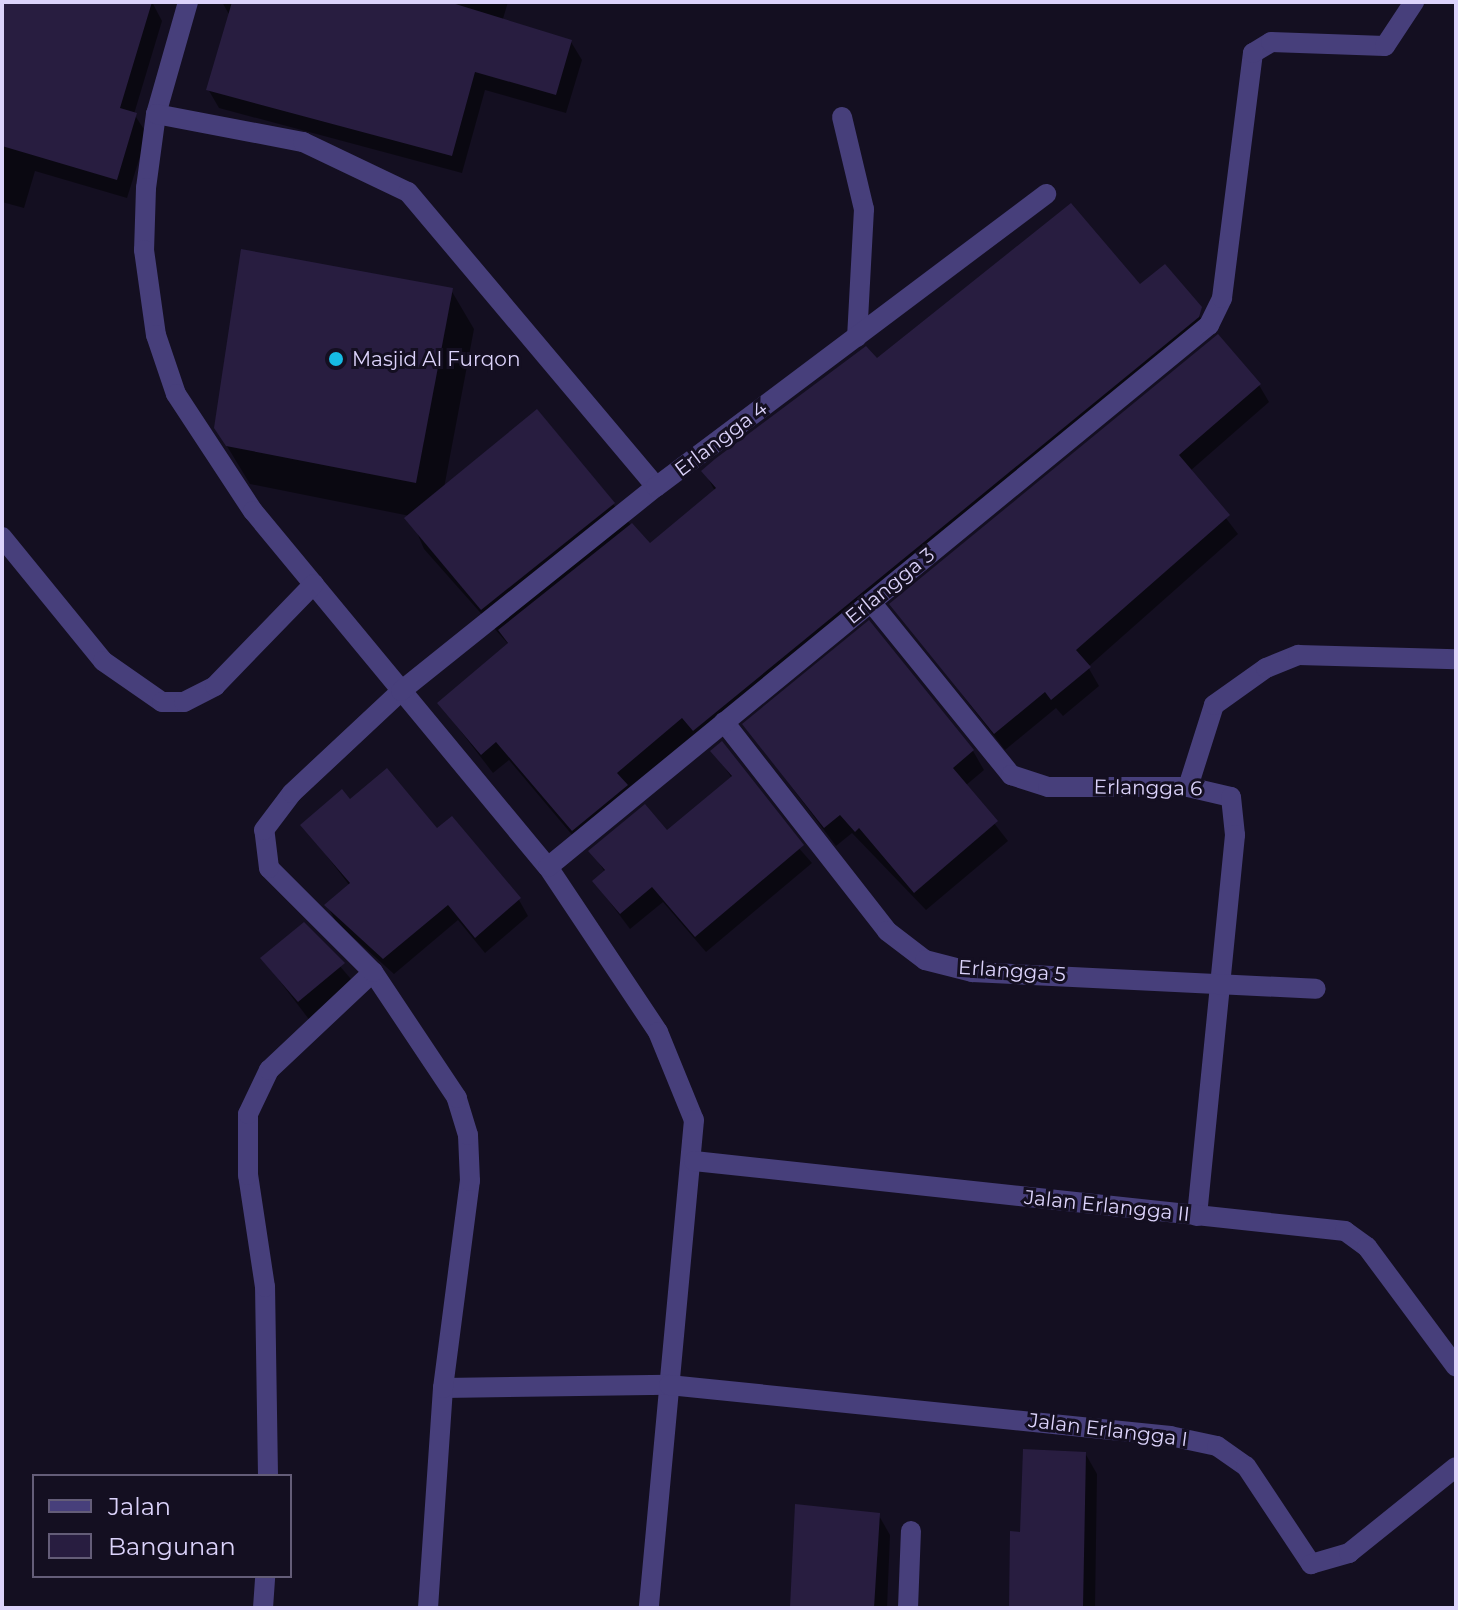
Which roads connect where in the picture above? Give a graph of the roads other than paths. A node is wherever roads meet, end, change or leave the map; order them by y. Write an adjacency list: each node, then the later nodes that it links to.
1 (188, 2): 3 (street)
2 (1414, 2): 10 (street, Erlangga 3)
3 (156, 114): 7 (street); 9 (street)
4 (842, 117): 6 (street)
5 (1046, 194): 6 (street, Erlangga 4)
6 (857, 337): 7 (street, Erlangga 4)
7 (656, 487): 12 (street, Erlangga 4)
8 (2, 537): 9 (street)
9 (314, 584): 12 (street)
10 (871, 602): 13 (street, Erlangga 3); 14 (street, Erlangga 6)
11 (1456, 659): 14 (street)
12 (401, 691): 15 (street); 16 (street, Erlangga 4)
13 (724, 722): 15 (street, Erlangga 3); 17 (street, Erlangga 5)
14 (1188, 787): 17 (street, Erlangga 6)
15 (548, 867): 19 (street)
16 (373, 972): 23 (street, Erlangga 4); 25 (street)
17 (1218, 981): 18 (street, Erlangga 5); 20 (street, Erlangga 6)
18 (1316, 989)
19 (694, 1161): 20 (street, Jalan Erlangga II); 22 (street)
20 (1197, 1216): 21 (street, Jalan Erlangga II)
21 (1456, 1367)
22 (669, 1385): 23 (street); 24 (street, Jalan Erlangga I); 30 (street)
23 (443, 1388): 29 (street, Erlangga 4)
24 (1456, 1467)
25 (268, 1474)
26 (911, 1531): 31 (street)
27 (265, 1578): 28 (street)
28 (263, 1608)
29 (428, 1608)
30 (649, 1608)
31 (908, 1608)

